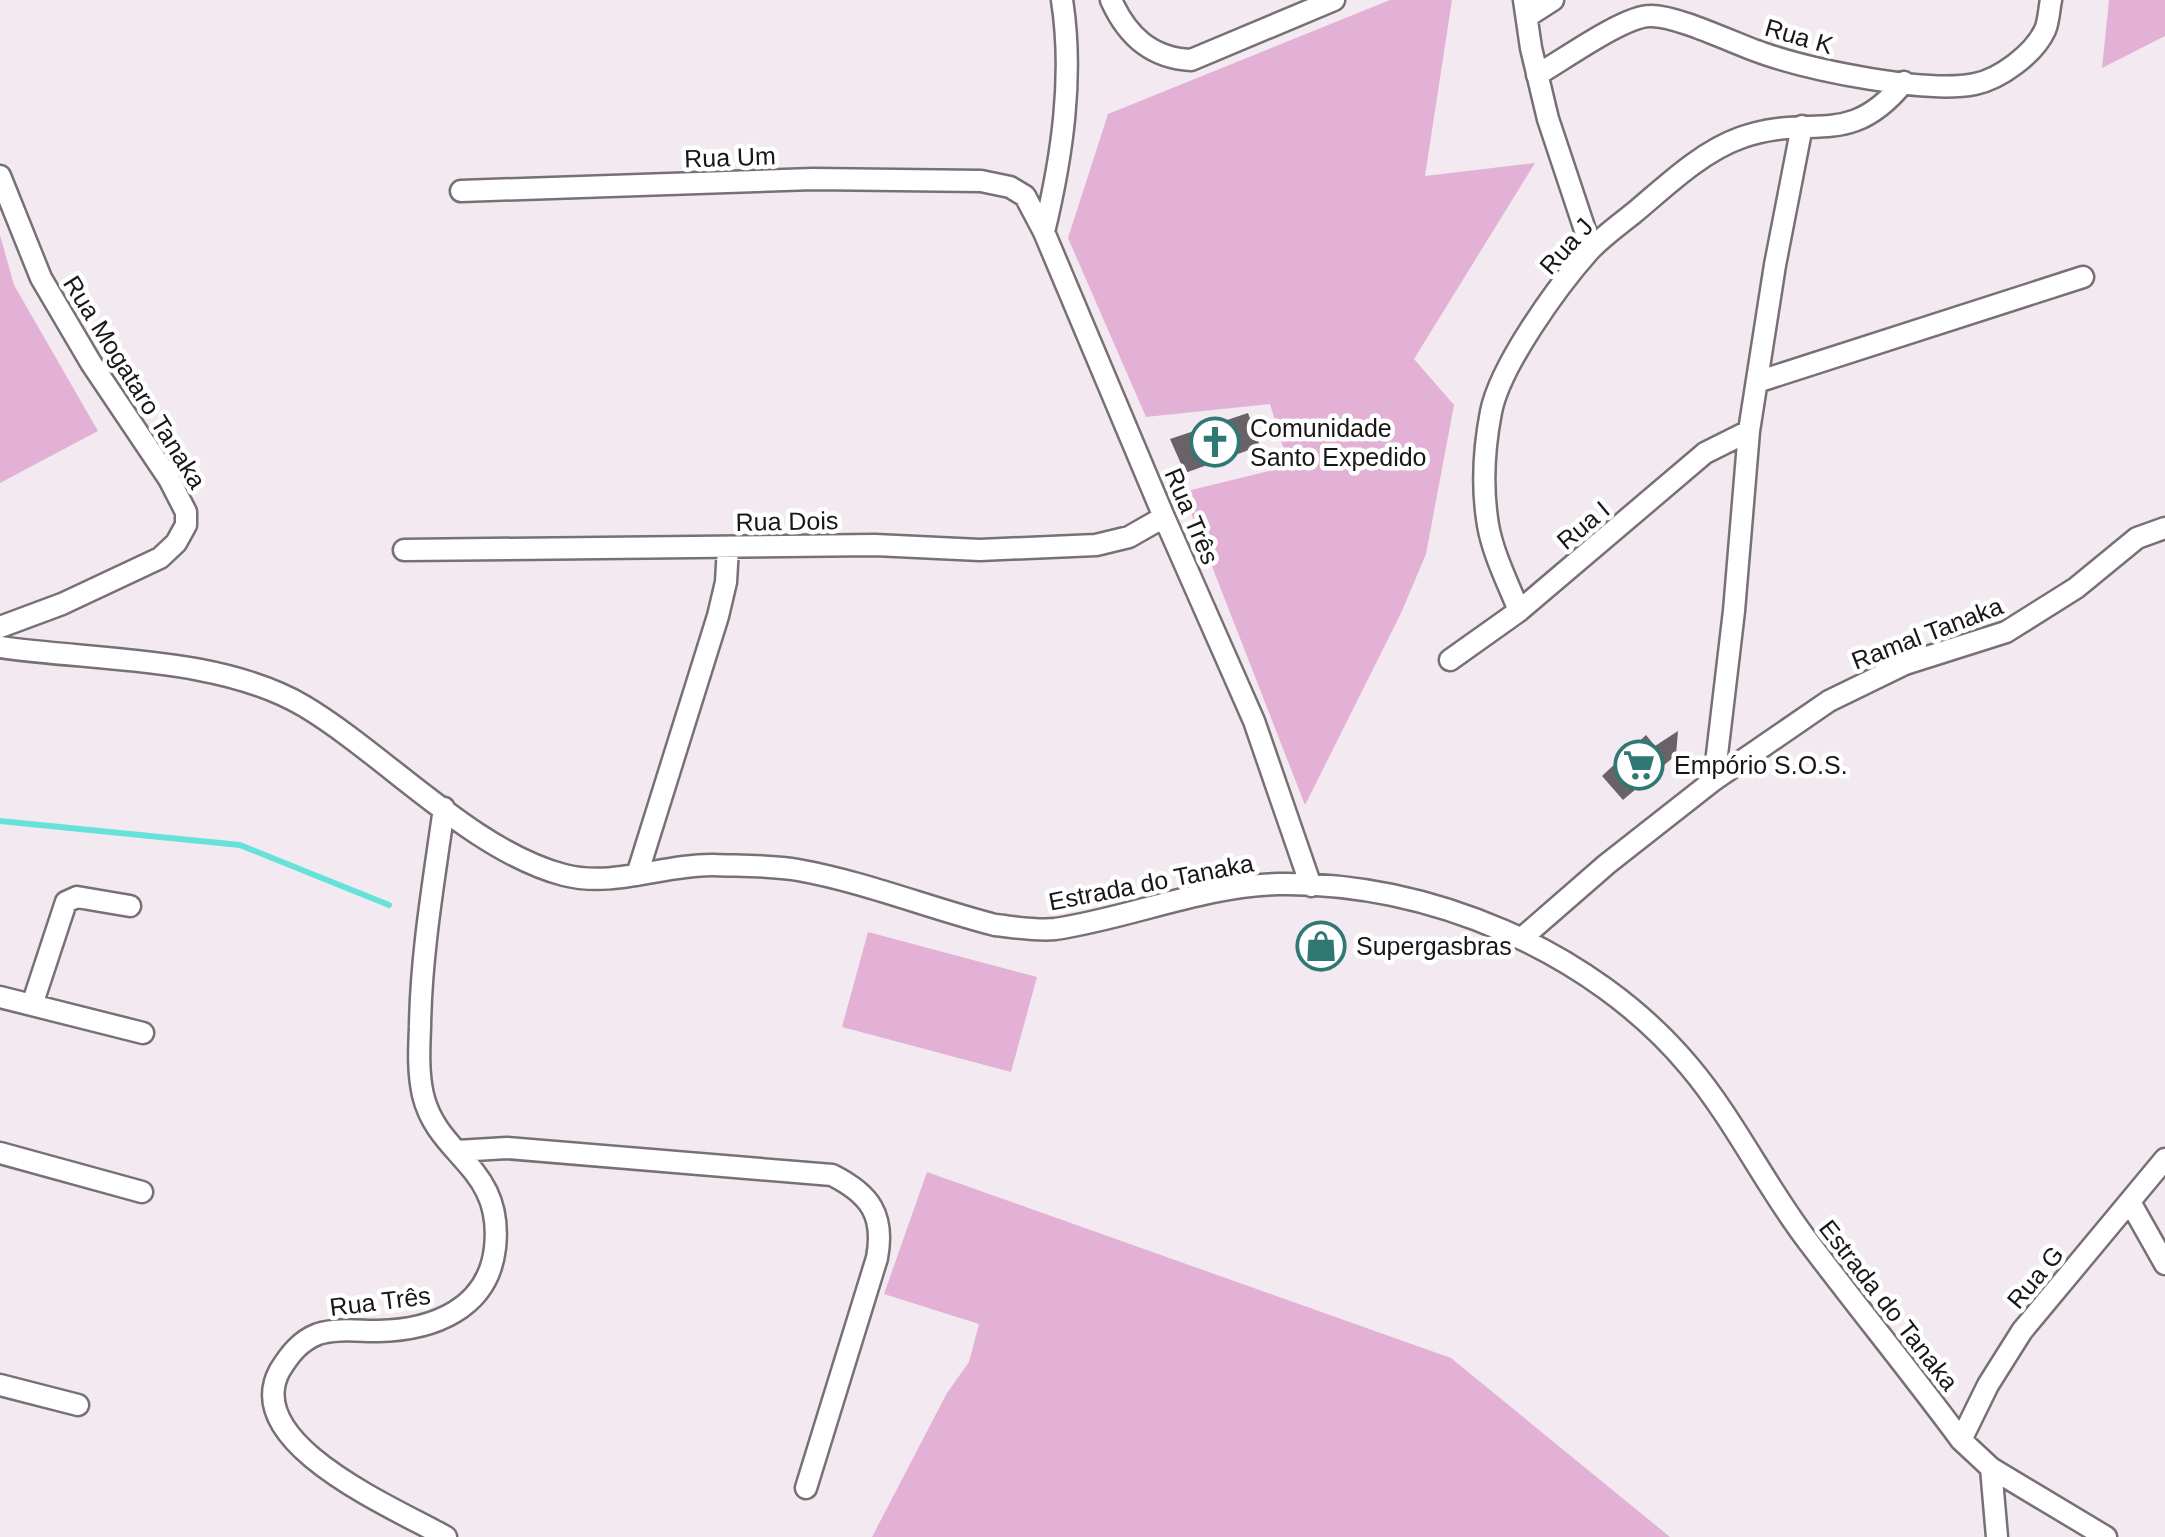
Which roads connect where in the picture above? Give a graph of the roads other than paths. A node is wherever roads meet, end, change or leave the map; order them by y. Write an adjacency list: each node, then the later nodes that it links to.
1 (1062, 0): 13 (street)
2 (1111, 0): 3 (street)
3 (1334, 0)
4 (1553, 0): 6 (street)
5 (2051, 0): 8 (street, Rua K)
6 (1526, 8): 7 (street)
7 (1537, 75): 8 (street, Rua K); 14 (street)
8 (1904, 82): 9 (street, Rua J)
9 (1802, 126): 14 (street, Rua J); 16 (street)
10 (0, 176): 23 (street, Rua Mogataro Tanaka)
11 (1000, 184): 12 (street, Rua Um); 13 (street, Rua Três)
12 (460, 191)
13 (1044, 232): 18 (street, Rua Três)
14 (1591, 248): 22 (street, Rua J)
15 (2083, 278): 16 (street)
16 (1760, 381): 17 (street)
17 (1750, 431): 22 (street, Rua I); 26 (street)
18 (1164, 517): 20 (street, Rua Dois); 29 (street, Rua Três)
19 (2165, 528): 26 (street, Ramal Tanaka)
20 (728, 547): 21 (street, Rua Dois); 28 (street)
21 (404, 550)
22 (1519, 610): 25 (street, Rua I)
23 (0, 627)
24 (0, 646): 27 (street, Estrada do Tanaka)
25 (1450, 660)
26 (1714, 780): 31 (street, Ramal Tanaka)
27 (444, 808): 28 (street, Estrada do Tanaka); 35 (street, Rua Três)
28 (637, 875): 29 (street, Estrada do Tanaka)
29 (1311, 886): 31 (street, Estrada do Tanaka)
30 (130, 906): 33 (street)
31 (1522, 938): 43 (street, Estrada do Tanaka)
32 (0, 997): 33 (street)
33 (32, 1005): 34 (street)
34 (143, 1033)
35 (457, 1151): 45 (street); 46 (street, Rua Três)
36 (0, 1153): 38 (street)
37 (2165, 1159): 39 (street, Rua G)
38 (142, 1192)
39 (2130, 1202): 40 (street); 43 (street, Rua G)
40 (2165, 1264)
41 (0, 1384): 42 (street)
42 (78, 1405)
43 (1961, 1440): 44 (street, Estrada do Tanaka)
44 (1991, 1468): 47 (street); 48 (street, Estrada do Tanaka)
45 (806, 1488)
46 (446, 1537)
47 (1997, 1537)
48 (2106, 1537)

